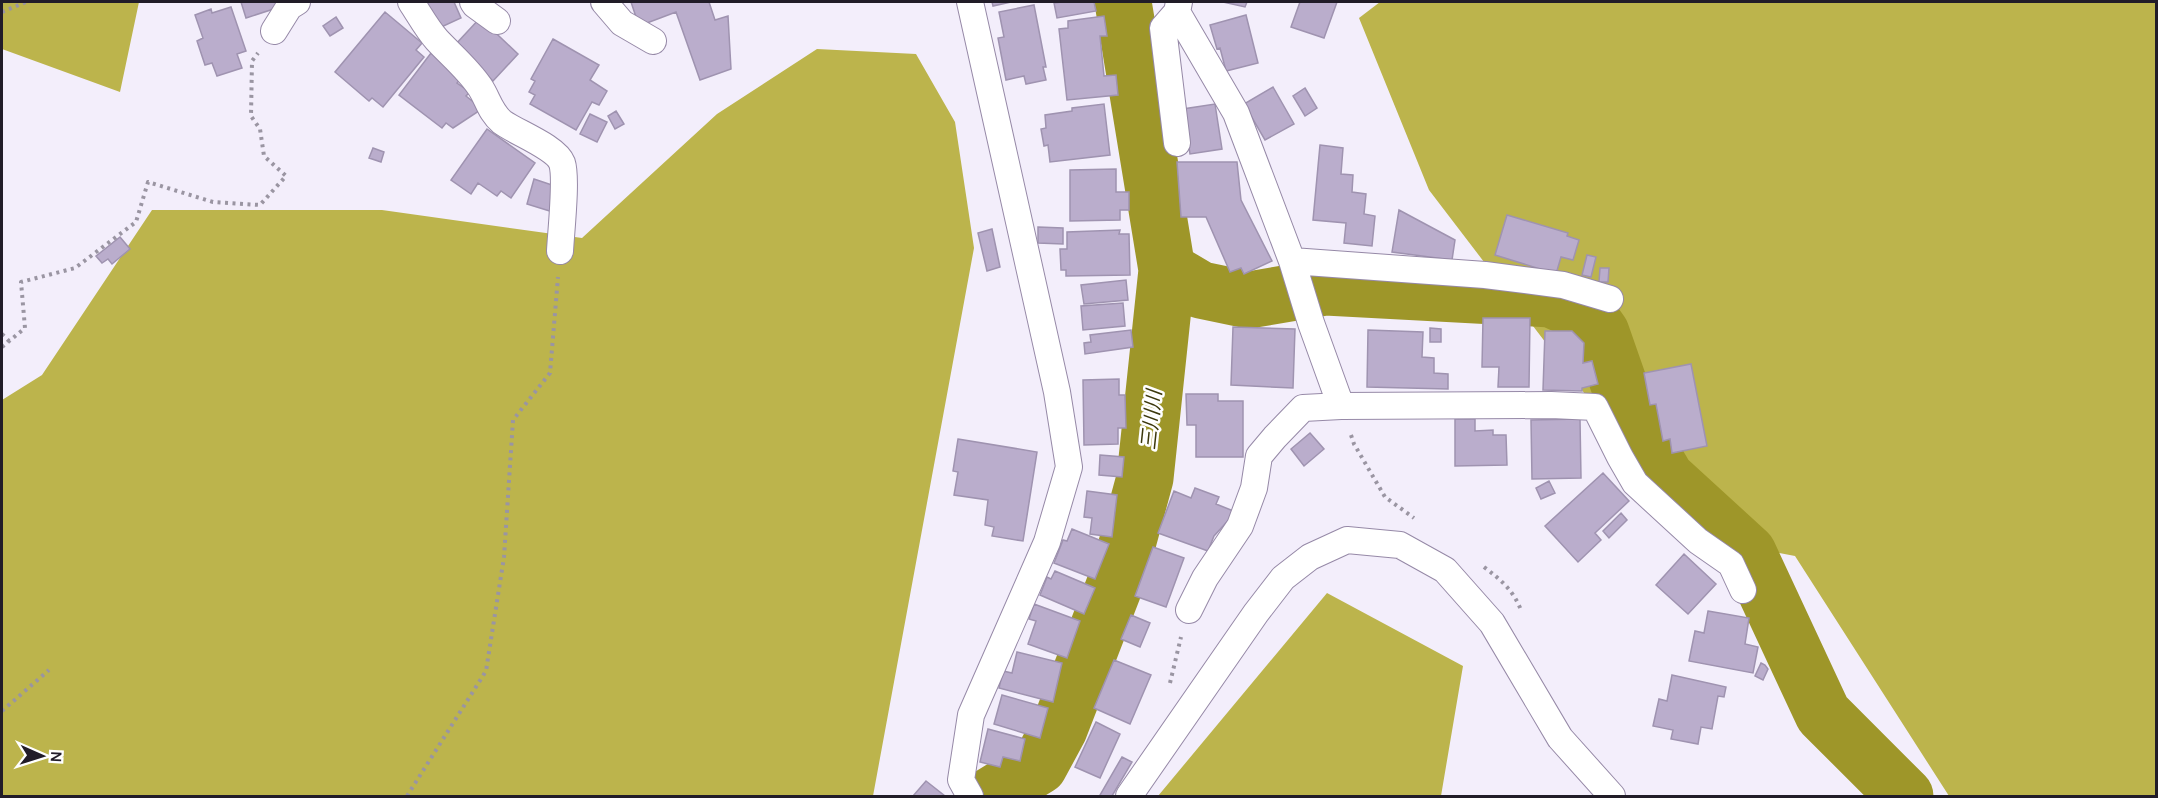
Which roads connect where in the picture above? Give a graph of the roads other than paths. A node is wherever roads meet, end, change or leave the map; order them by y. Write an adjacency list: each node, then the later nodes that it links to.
1 (297, 2): 8 (street)
2 (411, 2): 11 (street)
3 (473, 2): 7 (street)
4 (604, 2): 9 (street)
5 (970, 2): 17 (street)
6 (1178, 7): 10 (street); 12 (street)
7 (496, 21)
8 (274, 31)
9 (653, 41)
10 (1177, 143)
11 (560, 251)
12 (1294, 267): 13 (street); 14 (street)
13 (1610, 298)
14 (1341, 406): 15 (street); 16 (street)
15 (1743, 590)
16 (1189, 610)
17 (965, 788)
18 (1129, 796): 19 (street)
19 (1612, 796)

